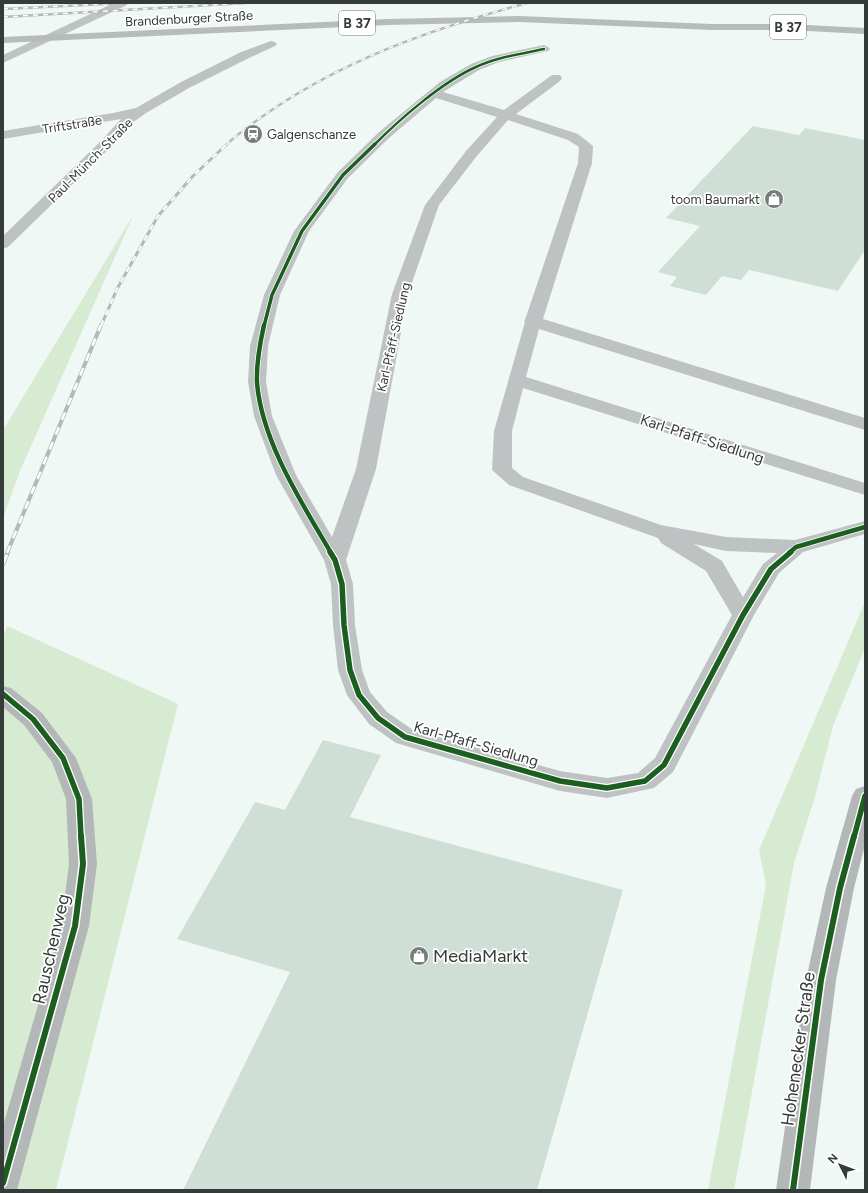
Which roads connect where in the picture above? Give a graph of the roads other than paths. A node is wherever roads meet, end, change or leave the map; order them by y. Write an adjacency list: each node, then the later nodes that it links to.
1 (123, 3): 8 (street)
2 (712, 27): 3 (main road, Brandenburger Straße / B 37); 4 (main road, Brandenburger Straße / B 37); 5 (main road, Brandenburger Straße / B 37)
3 (865, 31)
4 (865, 39)
5 (3, 40)
6 (271, 44): 11 (street, Paul-Münch-Straße)
7 (544, 49): 10 (street, Karl-Pfaff-Siedlung)
8 (3, 59)
9 (556, 78): 12 (street, Karl-Pfaff-Siedlung)
10 (434, 94): 12 (street, Karl-Pfaff-Siedlung); 22 (street, Karl-Pfaff-Siedlung)
11 (141, 110): 13 (street, Triftstraße); 14 (street, Paul-Münch-Straße)
12 (506, 115): 15 (street, Karl-Pfaff-Siedlung); 22 (street, Karl-Pfaff-Siedlung)
13 (3, 135)
14 (3, 244)
15 (532, 321): 16 (street, Karl-Pfaff-Siedlung); 17 (street)
16 (517, 380): 18 (street, Karl-Pfaff-Siedlung); 20 (street, Karl-Pfaff-Siedlung)
17 (865, 424)
18 (865, 489)
19 (865, 527): 21 (street, Karl-Pfaff-Siedlung)
20 (657, 532): 21 (street, Karl-Pfaff-Siedlung); 23 (street, Karl-Pfaff-Siedlung)
21 (796, 546): 23 (street, Karl-Pfaff-Siedlung)
22 (335, 560): 23 (street, Karl-Pfaff-Siedlung)
23 (743, 615)
24 (3, 694): 26 (street, Rauschenweg)
25 (865, 796): 27 (street, Hohenecker Straße)
26 (3, 1183)
27 (792, 1190)

